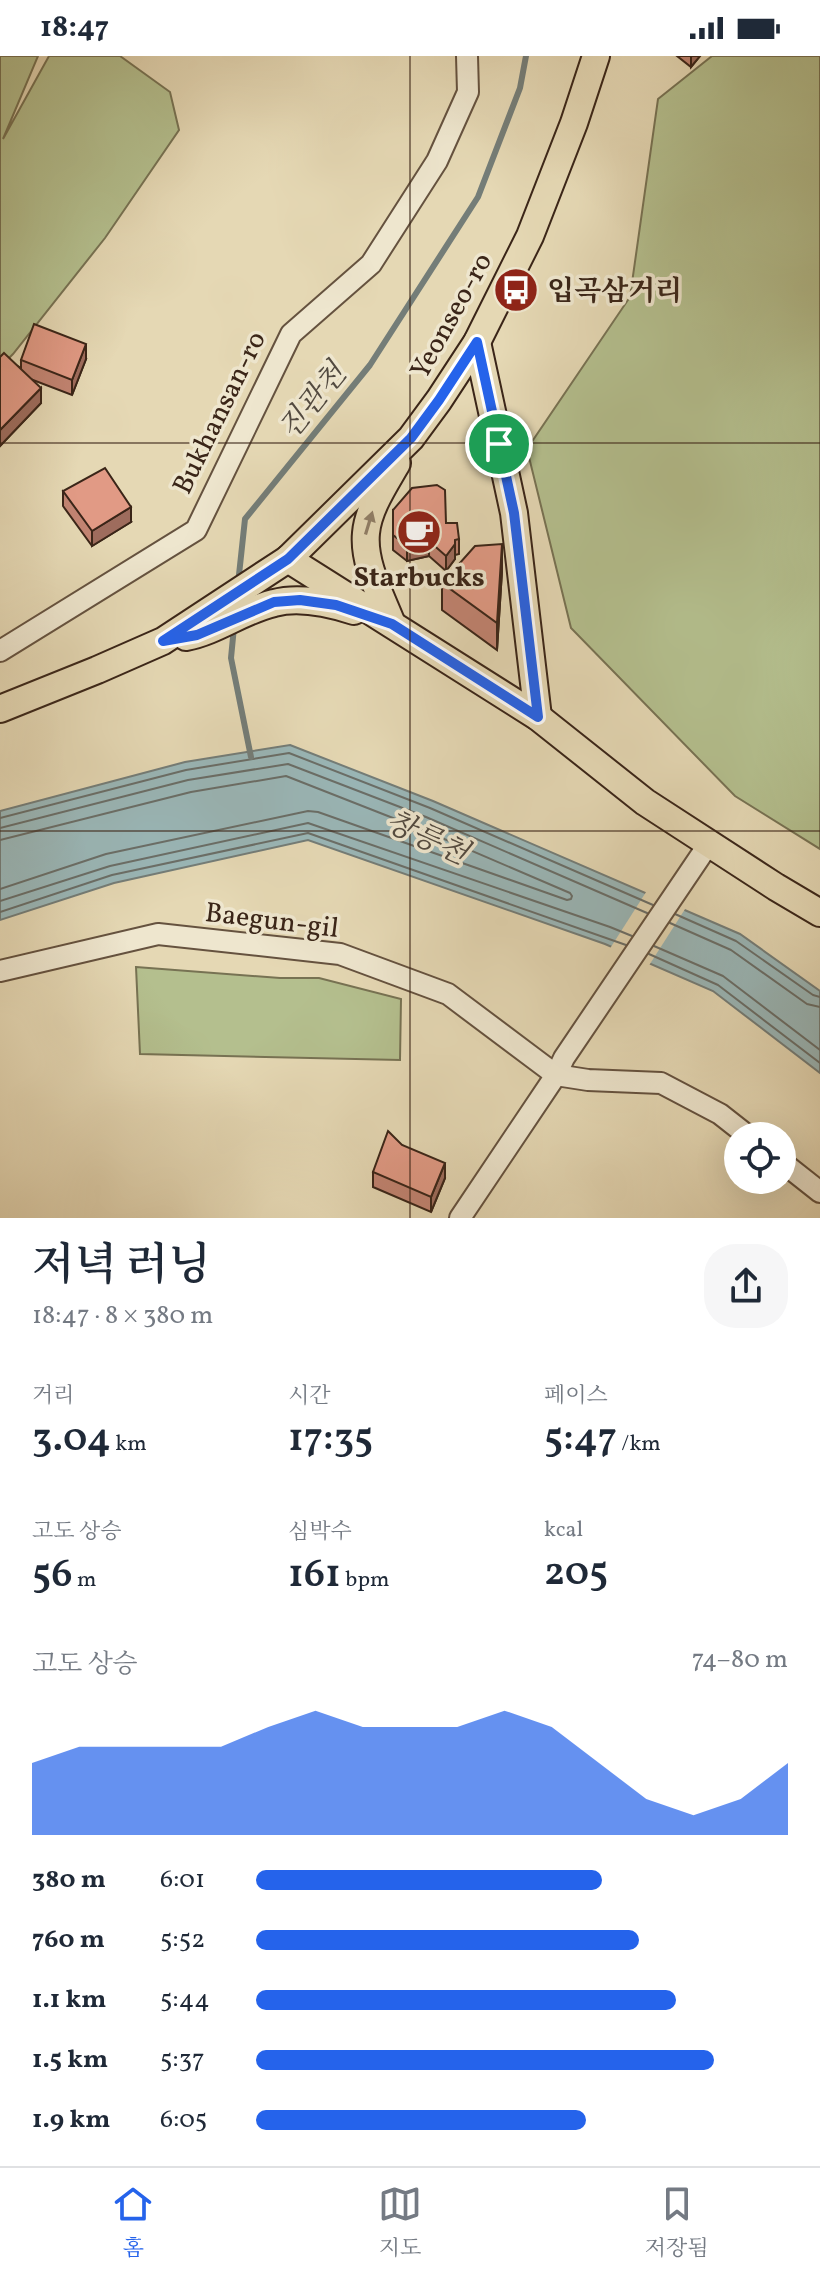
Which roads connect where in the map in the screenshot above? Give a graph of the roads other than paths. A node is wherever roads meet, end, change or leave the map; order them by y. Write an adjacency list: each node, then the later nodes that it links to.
1 (467, 56): 8 (street, Bukhansan-ro)
2 (596, 56): 3 (main road, Yeonseo-ro)
3 (477, 342): 4 (main road, Yeonseo-ro); 10 (main road)
4 (411, 438): 5 (main road, Yeonseo-ro); 6 (main road, one-way to 4)
5 (288, 559): 6 (main road); 7 (main road, Yeonseo-ro)
6 (392, 624): 7 (main road); 10 (main road)
7 (163, 641): 9 (main road)
8 (0, 651)
9 (2, 702)
10 (538, 717): 11 (main road)
11 (710, 842): 12 (main road); 14 (street)
12 (820, 913)
13 (0, 971): 14 (street, Baegun-gil)
14 (560, 1066): 15 (street, Baegun-gil); 18 (street)
15 (730, 1122)
16 (796, 1173): 17 (street)
17 (820, 1192)
18 (460, 1218)

